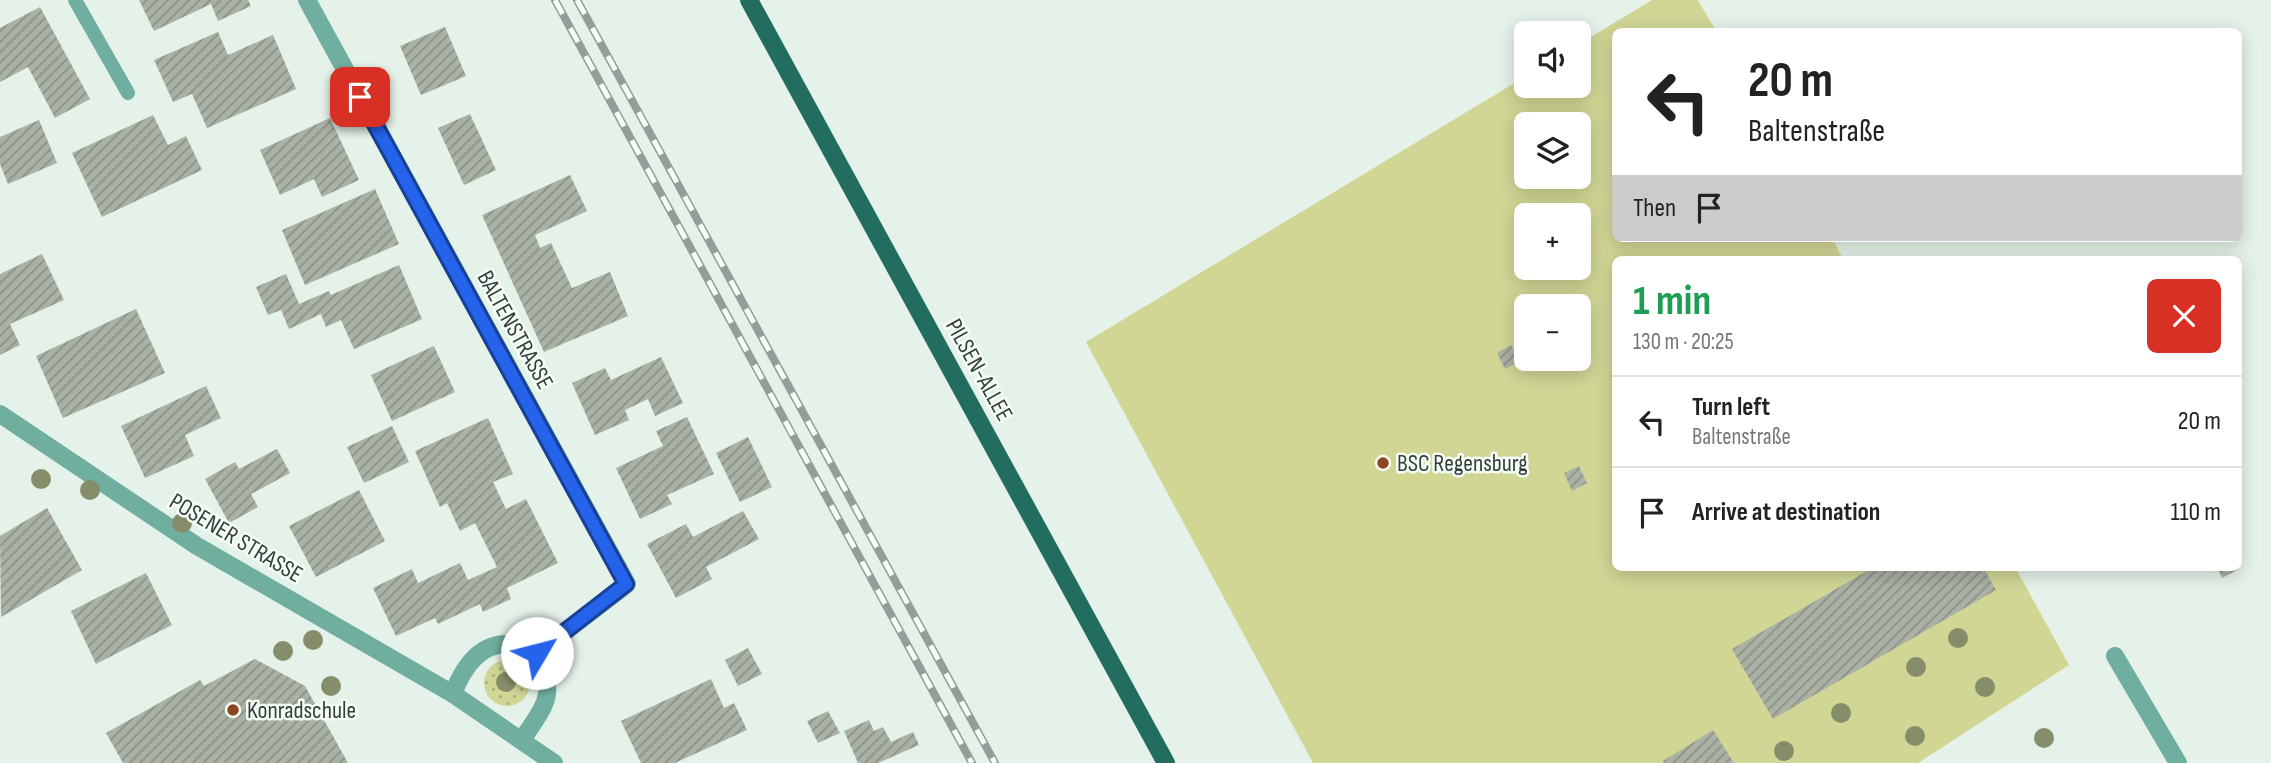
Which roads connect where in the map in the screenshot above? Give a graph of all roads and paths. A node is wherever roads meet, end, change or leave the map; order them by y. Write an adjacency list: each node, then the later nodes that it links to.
1 (75, 0): 4 (lane)
2 (307, 0): 6 (street, BALTENSTRASSE)
3 (749, 0): 11 (main road, PILSEN-ALLEE)
4 (128, 93)
5 (0, 414): 8 (street, POSENER STRASSE)
6 (537, 653): 8 (street); 9 (street)
7 (2115, 656): 12 (street)
8 (453, 694): 9 (street, POSENER STRASSE)
9 (522, 740): 10 (street, POSENER STRASSE)
10 (554, 763)
11 (1166, 763)
12 (2178, 763)

